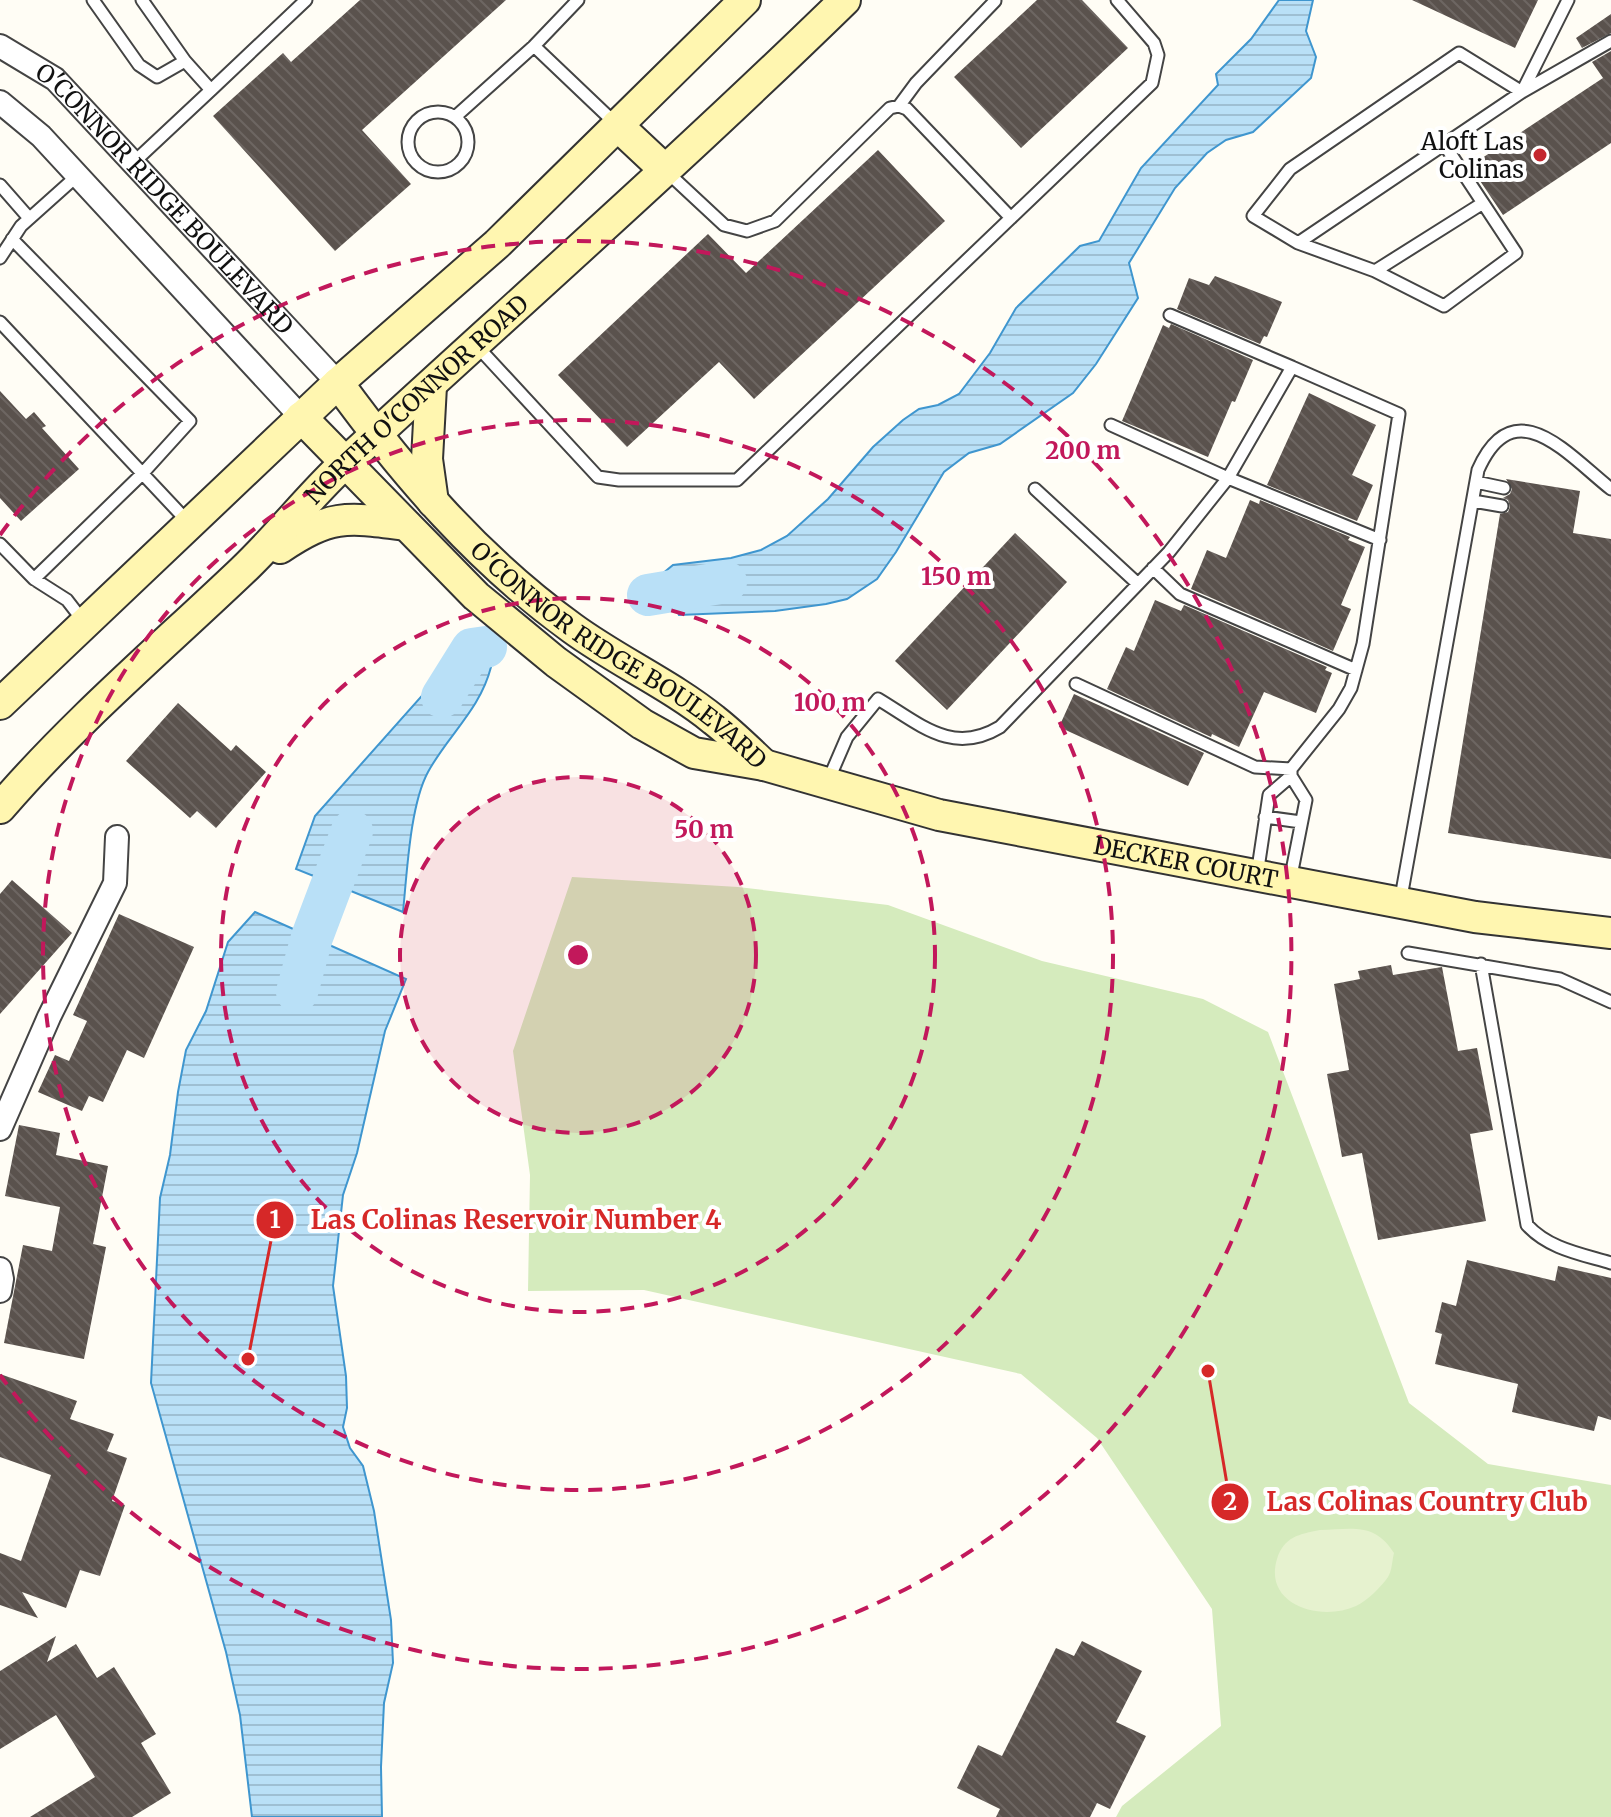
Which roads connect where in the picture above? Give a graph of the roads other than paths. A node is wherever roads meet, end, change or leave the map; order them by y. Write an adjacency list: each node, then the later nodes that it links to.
1 (93, 0): 13 (lane)
2 (142, 0): 13 (lane)
3 (306, 0): 14 (lane)
4 (578, 0): 12 (lane)
5 (745, 0): 19 (main road)
6 (845, 0): 22 (main road, NORTH O'CONNOR ROAD)
7 (996, 0): 17 (lane)
8 (1568, 0): 15 (lane)
9 (1124, 2): 27 (lane)
10 (1611, 41): 15 (lane)
11 (0, 46): 21 (street, O'CONNOR RIDGE BOULEVARD)
12 (534, 46): 18 (lane); 19 (lane)
13 (185, 61): 14 (lane)
14 (211, 90): 21 (lane)
15 (1522, 92): 20 (lane); 29 (lane)
16 (0, 102): 23 (street, O'CONNOR RIDGE BOULEVARD)
17 (899, 106): 22 (lane); 27 (lane)
18 (455, 117): 18 (lane)
19 (617, 125): 22 (main road); 36 (main road)
20 (1444, 144): 25 (lane); 29 (lane)
21 (133, 163): 36 (street, O'CONNOR RIDGE BOULEVARD)
22 (665, 170): 34 (main road, NORTH O'CONNOR ROAD)
23 (78, 175): 26 (lane); 38 (street, O'CONNOR RIDGE BOULEVARD)
24 (0, 185): 26 (lane)
25 (1483, 203): 31 (lane); 31 (lane)
26 (29, 218): 28 (lane)
27 (1011, 218): 34 (lane)
28 (12, 239): 30 (lane); 42 (lane)
29 (1298, 243): 31 (lane)
30 (0, 258)
31 (1375, 271)
32 (1170, 315): 35 (lane)
33 (0, 322): 42 (lane)
34 (476, 345): 37 (main road, NORTH O'CONNOR ROAD)
35 (1292, 367): 43 (lane); 53 (lane)
36 (338, 383): 38 (main road); 40 (main road, O'CONNOR RIDGE BOULEVARD)
37 (431, 386): 40 (main road, NORTH O'CONNOR ROAD); 49 (main road)
38 (301, 417): 41 (main road, O'CONNOR RIDGE BOULEVARD); 51 (main road)
39 (1111, 425): 43 (lane)
40 (377, 436): 41 (main road, NORTH O'CONNOR ROAD); 49 (main road, O'CONNOR RIDGE BOULEVARD)
41 (346, 462): 52 (main road, O'CONNOR RIDGE BOULEVARD); 55 (main road, NORTH O'CONNOR ROAD)
42 (142, 474): 51 (lane); 57 (lane)
43 (1228, 478): 53 (lane); 56 (lane)
44 (1476, 482): 45 (lane); 47 (lane); 48 (lane)
45 (1504, 488)
46 (1035, 489): 58 (lane)
47 (1611, 489)
48 (1473, 501): 50 (lane); 72 (lane)
49 (434, 504): 63 (main road, O'CONNOR RIDGE BOULEVARD)
50 (1502, 506)
51 (189, 524): 59 (main road)
52 (406, 525): 55 (main road); 63 (main road, O'CONNOR RIDGE BOULEVARD)
53 (1380, 540): 60 (lane)
54 (0, 544): 57 (lane)
55 (245, 568): 66 (main road, NORTH O'CONNOR ROAD)
56 (1153, 568): 58 (lane); 60 (lane)
57 (34, 579): 59 (lane)
58 (1138, 584): 65 (lane)
59 (84, 622): 62 (main road)
60 (1356, 670): 64 (lane)
61 (1076, 684): 64 (lane)
62 (0, 704)
63 (764, 765): 65 (main road, DECKER COURT)
64 (1291, 773): 67 (lane); 68 (lane)
65 (828, 782): 70 (main road, DECKER COURT)
66 (0, 808)
67 (1265, 817): 68 (lane); 70 (lane)
68 (1301, 822): 71 (lane)
69 (117, 837): 77 (street)
70 (1257, 876): 71 (main road, DECKER COURT)
71 (1290, 882): 72 (main road, DECKER COURT)
72 (1400, 903): 73 (main road, DECKER COURT)
73 (1611, 933)
74 (1408, 953): 75 (lane)
75 (1481, 964): 76 (lane); 78 (lane)
76 (1611, 1002)
77 (0, 1129)
78 (1611, 1263)
79 (0, 1269): 80 (street)
80 (0, 1291)

